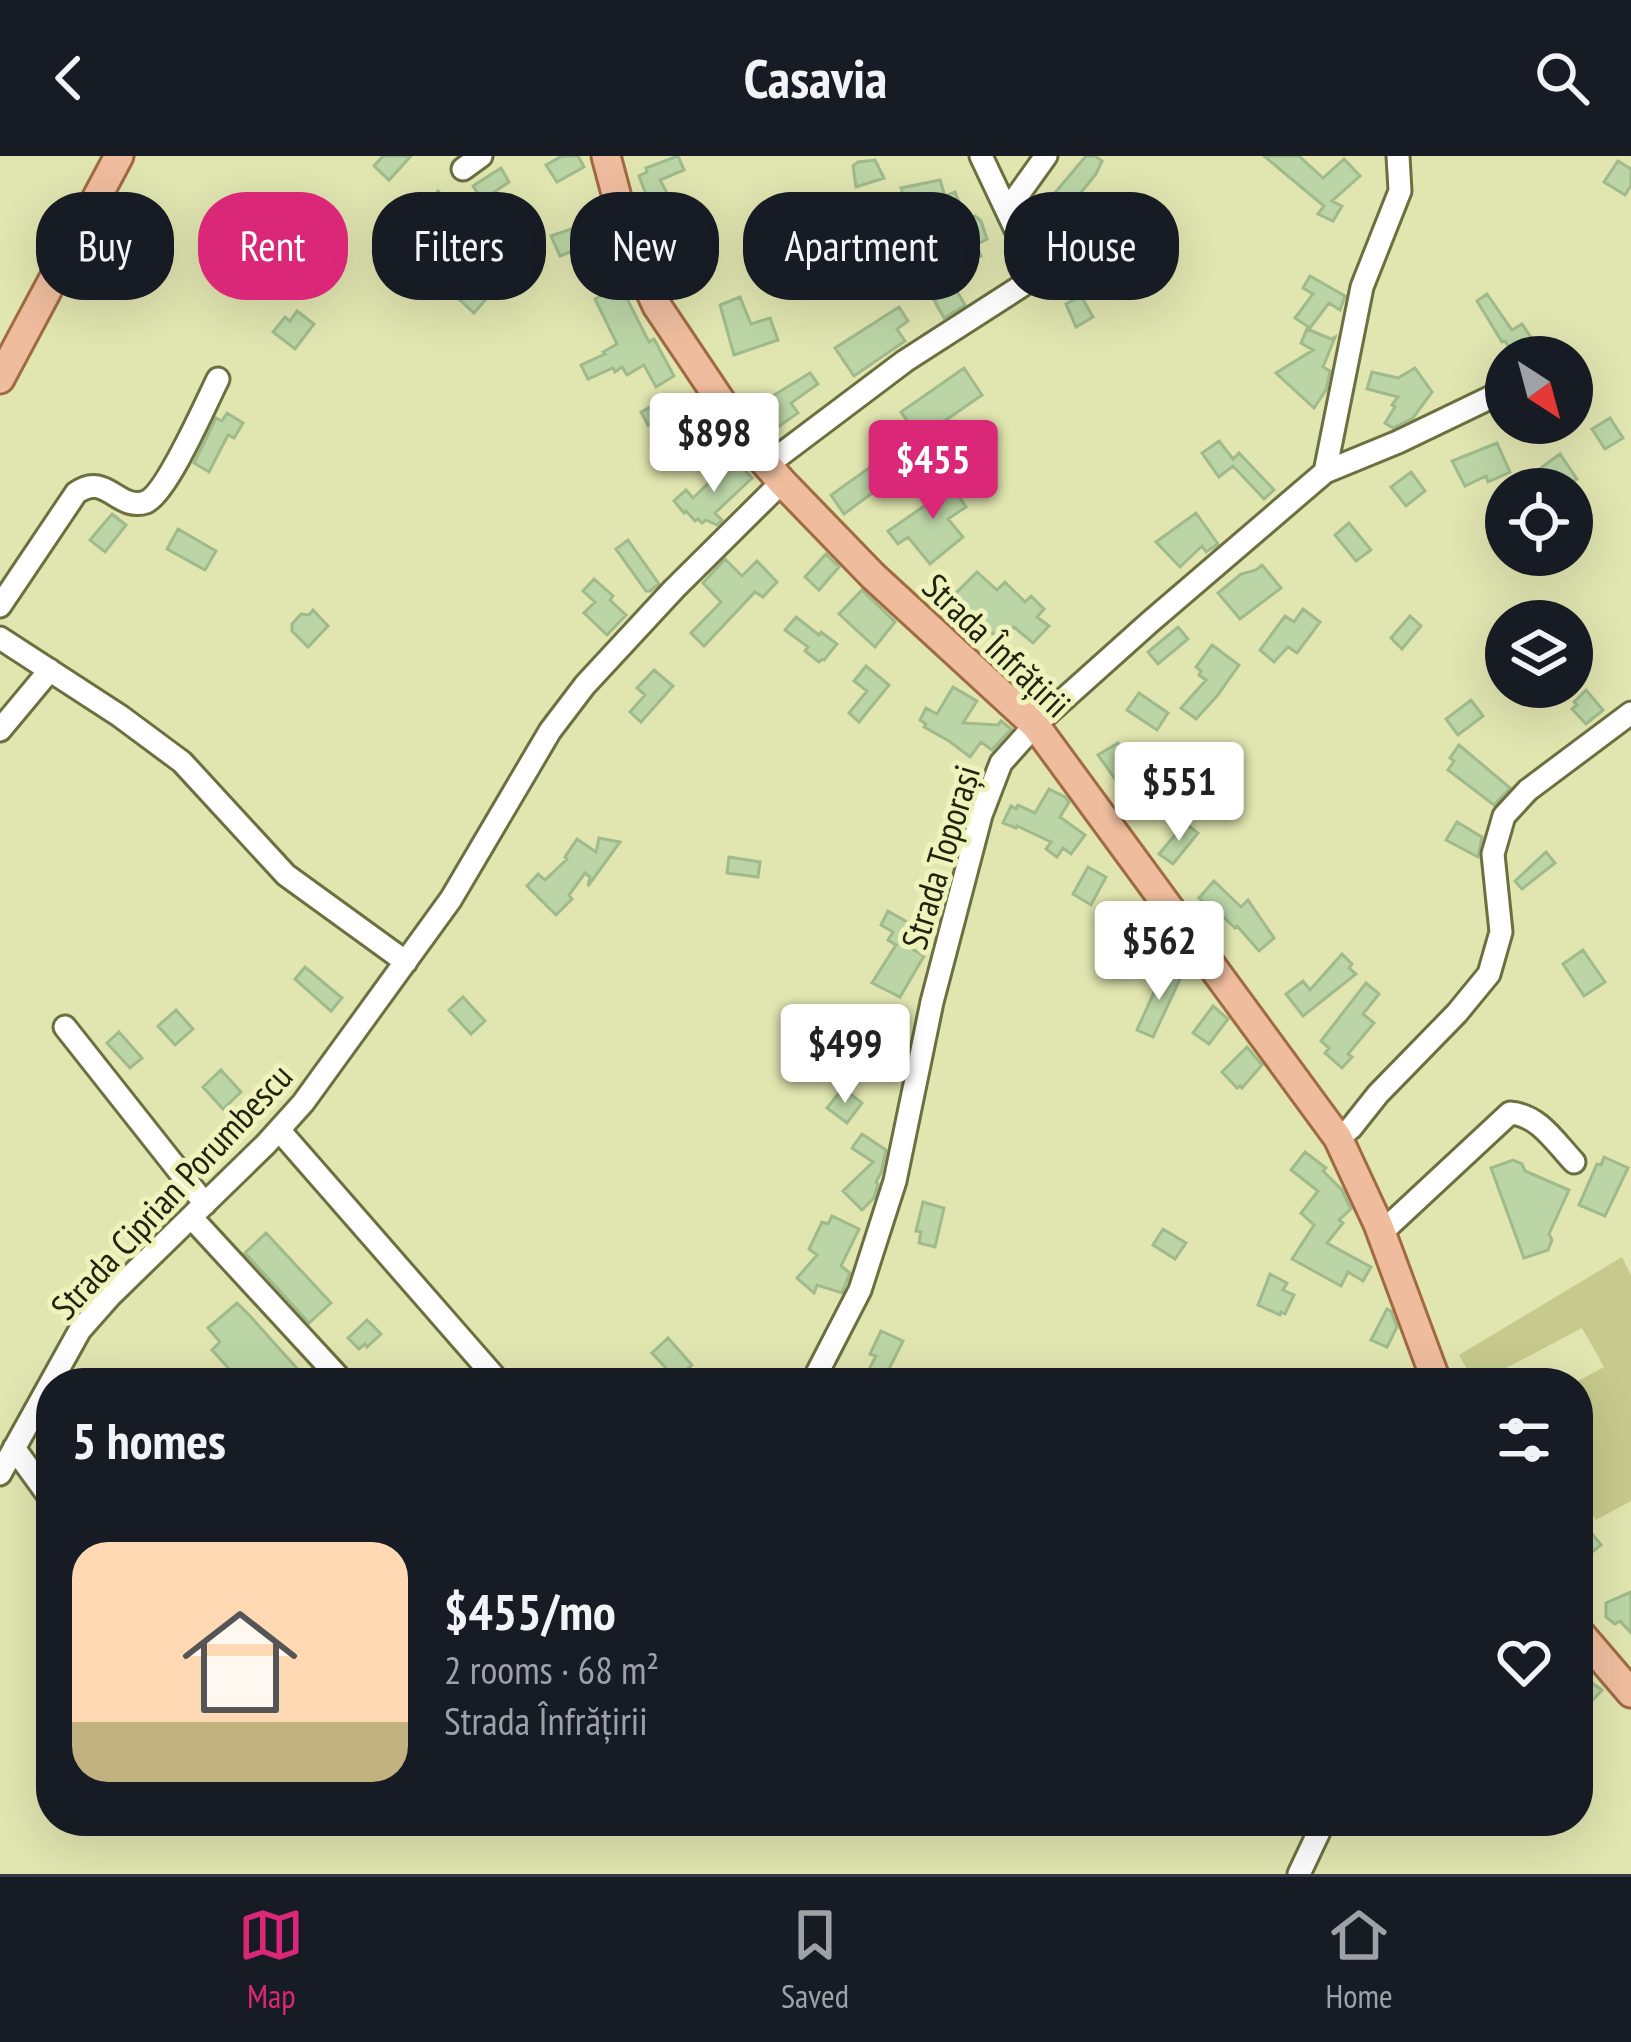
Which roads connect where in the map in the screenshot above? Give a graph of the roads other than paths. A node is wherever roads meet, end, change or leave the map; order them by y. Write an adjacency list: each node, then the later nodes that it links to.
1 (118, 156): 9 (main road)
2 (606, 156): 13 (main road, Strada Înfrățirii)
3 (981, 156): 7 (street, Strada Ciprian Porumbescu)
4 (1046, 156): 6 (street)
5 (1398, 156): 12 (street)
6 (1020, 192)
7 (1004, 200)
8 (1004, 297): 13 (street, Strada Ciprian Porumbescu)
9 (0, 379)
10 (218, 379): 14 (street)
11 (1485, 400): 12 (street, Strada Toporași)
12 (1325, 472): 18 (street, Strada Toporași)
13 (774, 474): 18 (main road, Strada Înfrățirii); 20 (street, Strada Ciprian Porumbescu)
14 (0, 606)
15 (0, 638): 16 (street)
16 (50, 670): 19 (street); 20 (street)
17 (1631, 713): 23 (street)
18 (1035, 725): 23 (main road, Strada Înfrățirii); 30 (street, Strada Toporași)
19 (0, 730)
20 (406, 962): 22 (street, Strada Ciprian Porumbescu)
21 (65, 1027): 25 (street)
22 (279, 1130): 25 (street, Strada Ciprian Porumbescu); 29 (street)
23 (1338, 1138): 26 (main road, Strada Înfrățirii)
24 (1574, 1162): 26 (street)
25 (198, 1210): 27 (street, Strada Ciprian Porumbescu); 28 (street)
26 (1381, 1233): 31 (main road, Strada Înfrățirii)
27 (59, 1368)
28 (331, 1368)
29 (487, 1368)
30 (820, 1368)
31 (1431, 1368)
32 (36, 1409): 33 (street, Strada Ciprian Porumbescu)
33 (14, 1448): 34 (street, Strada Ciprian Porumbescu); 35 (street)
34 (0, 1474)
35 (36, 1478)
36 (1593, 1649): 37 (main road)
37 (1631, 1693)
38 (1317, 1836): 39 (street)
39 (1299, 1874)

